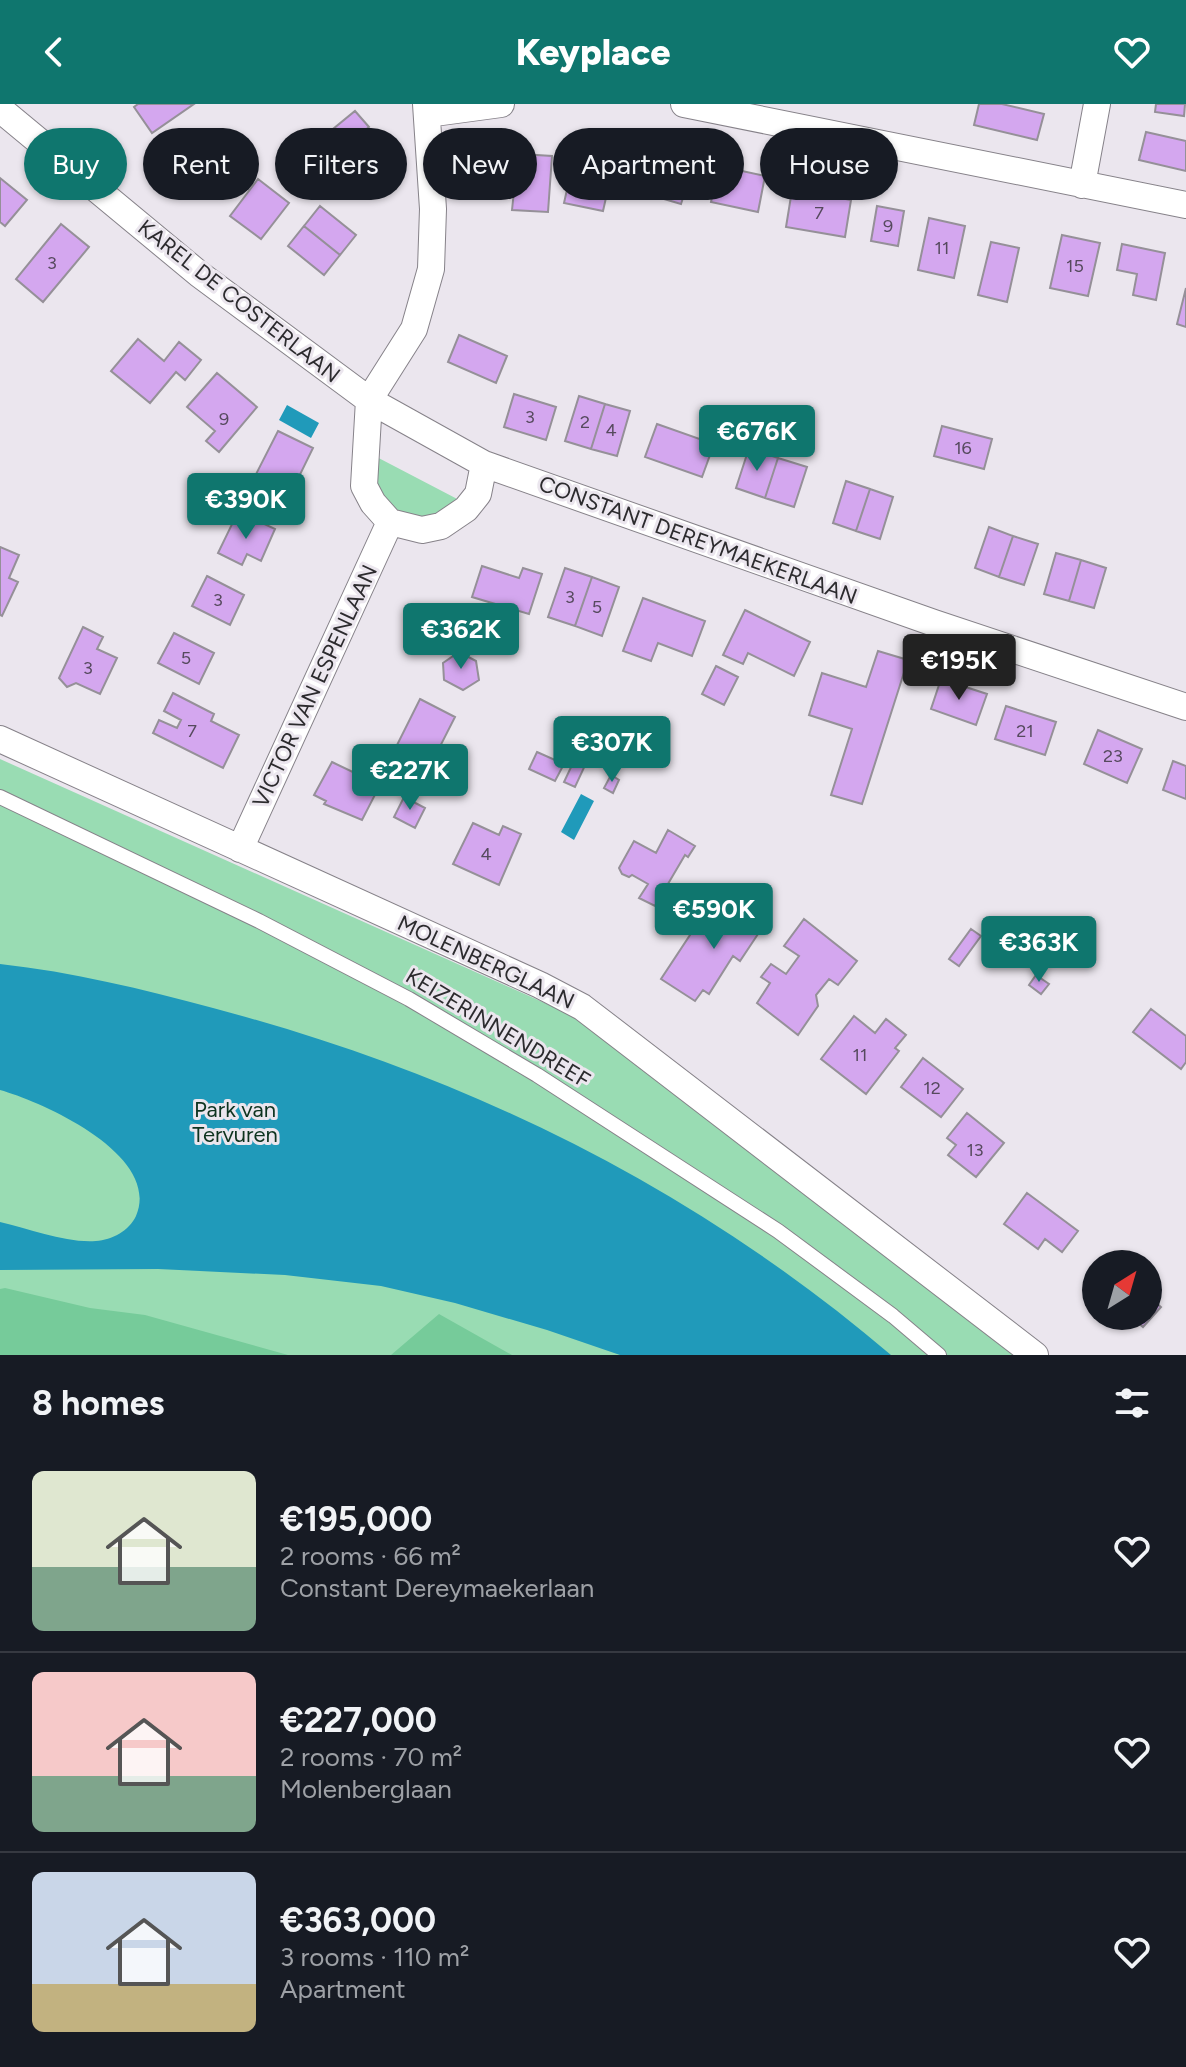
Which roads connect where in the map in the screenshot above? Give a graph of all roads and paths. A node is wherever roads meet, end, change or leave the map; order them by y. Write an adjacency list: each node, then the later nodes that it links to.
1 (6, 104): 5 (street)
2 (501, 104): 6 (street)
3 (684, 104): 7 (street)
4 (1097, 104): 7 (street)
5 (0, 108): 9 (street, KAREL DE COSTERLAAN)
6 (426, 109): 9 (street)
7 (1082, 185): 8 (street)
8 (1186, 205)
9 (369, 400): 10 (street, KAREL DE COSTERLAAN); 11 (street)
10 (484, 464): 11 (street); 12 (street, CONSTANT DEREYMAEKERLAAN)
11 (390, 522): 15 (street, VICTOR VAN ESPENLAAN)
12 (1186, 707)
13 (0, 739): 15 (street, MOLENBERGLAAN)
14 (0, 797): 16 (lane, KEIZERINNENDREEF)
15 (240, 849): 17 (street, MOLENBERGLAAN)
16 (939, 1355)
17 (1035, 1355)

